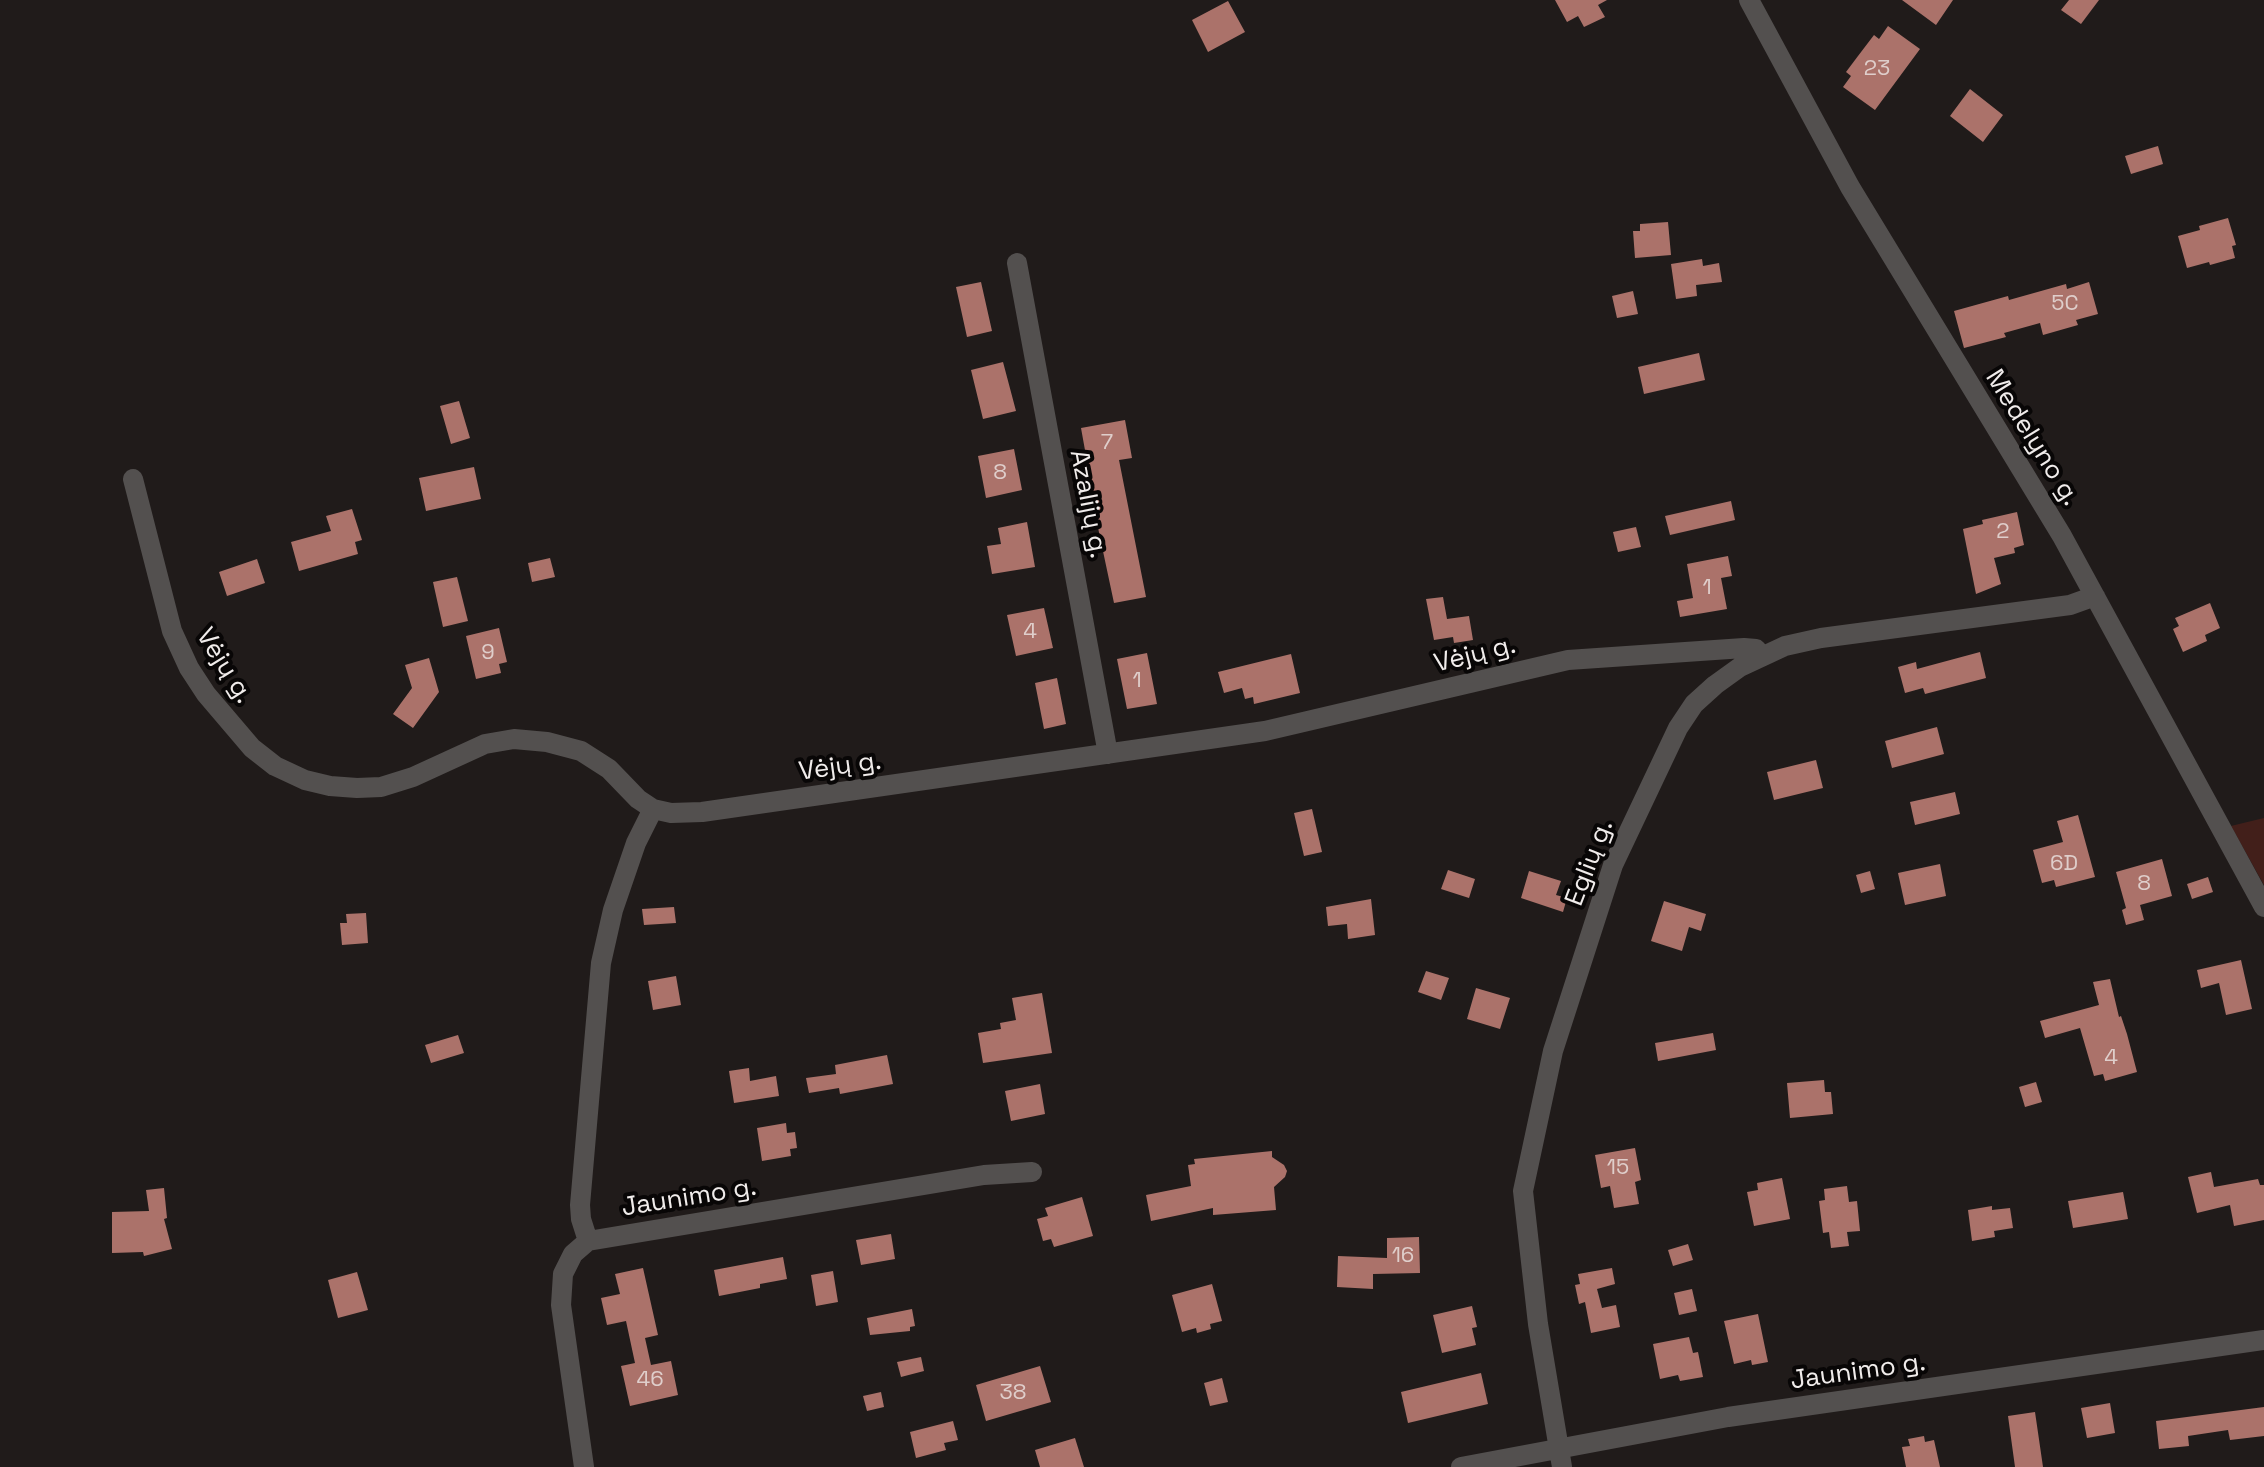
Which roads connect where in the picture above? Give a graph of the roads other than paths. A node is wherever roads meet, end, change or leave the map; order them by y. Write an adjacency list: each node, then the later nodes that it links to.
1 (1749, 0): 4 (street, Medelyno g.)
2 (1017, 263): 6 (street, Azalijų g.)
3 (133, 479): 7 (street, Vėjų g.)
4 (2095, 596): 5 (street, Eglių g.); 8 (street, Medelyno g.)
5 (1762, 656): 6 (street, Vėjų g.); 12 (street, Eglių g.)
6 (1108, 754): 7 (street, Vėjų g.)
7 (653, 809): 10 (street)
8 (2264, 907)
9 (1032, 1172): 10 (street, Jaunimo g.)
10 (588, 1241): 13 (street)
11 (2264, 1340): 12 (street, Jaunimo g.)
12 (1559, 1458): 14 (street, Jaunimo g.)
13 (584, 1467)
14 (1461, 1467)

